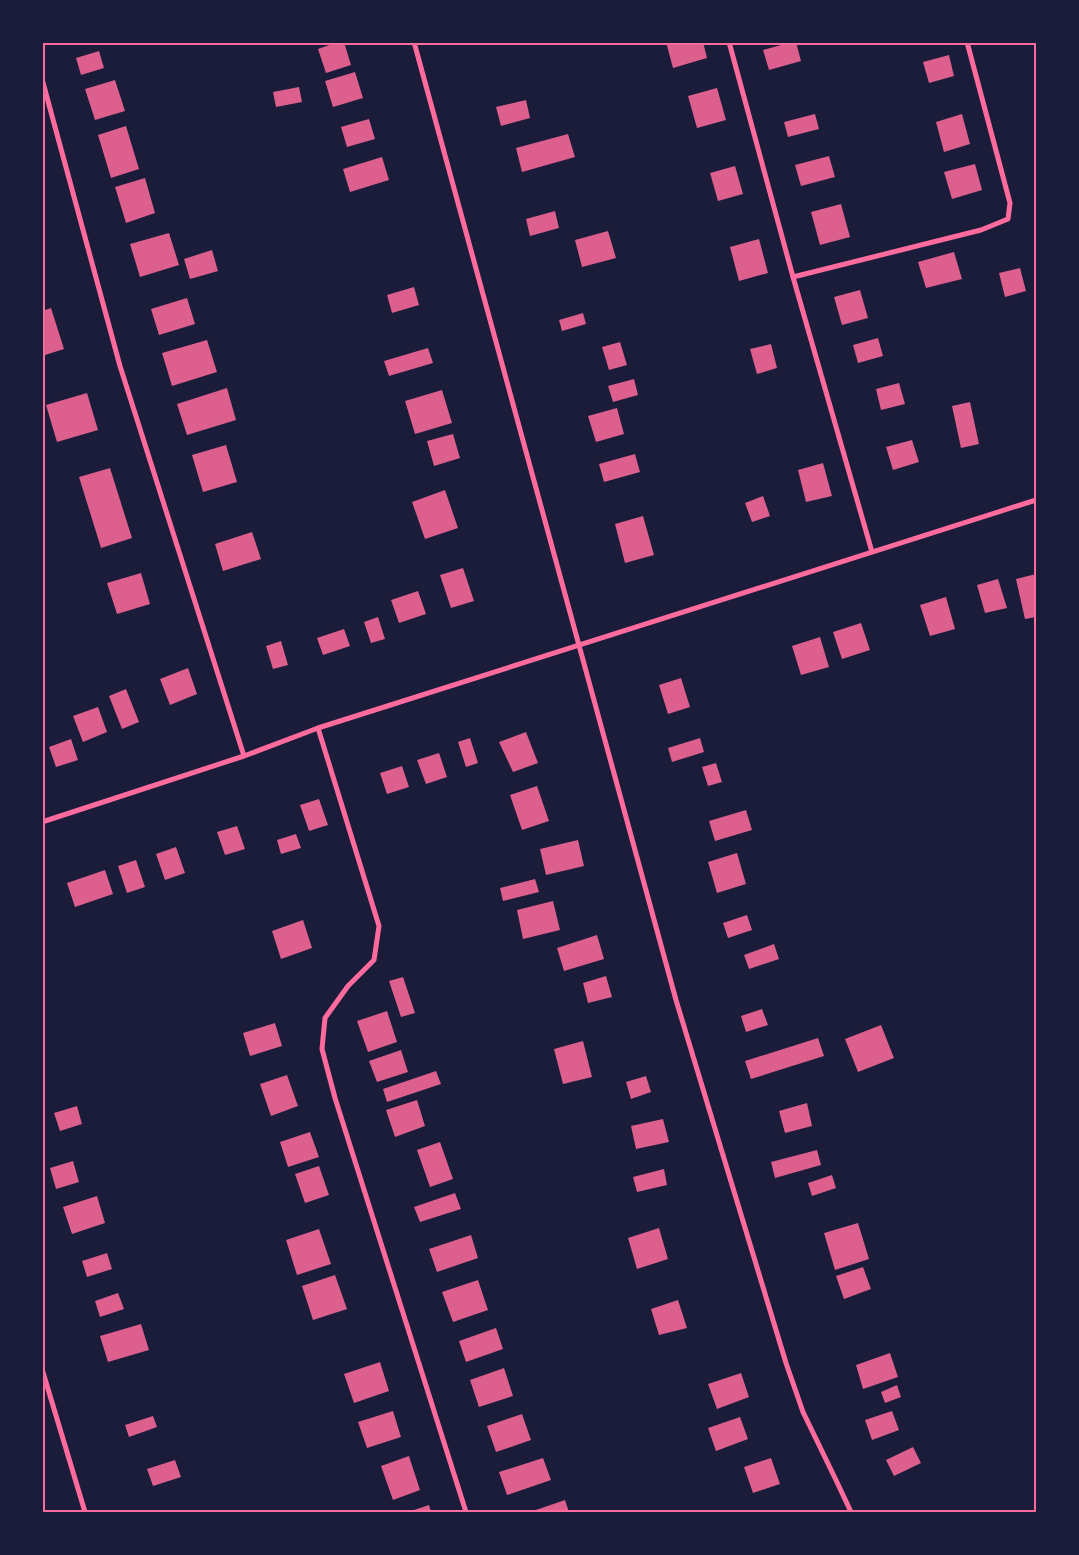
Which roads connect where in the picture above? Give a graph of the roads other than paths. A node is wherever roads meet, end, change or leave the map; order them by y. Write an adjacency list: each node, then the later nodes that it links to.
1 (414, 42): 8 (street)
2 (728, 42): 5 (street)
3 (967, 42): 5 (street)
4 (42, 79): 10 (street)
5 (793, 278): 7 (street)
6 (1036, 500): 7 (street)
7 (872, 552): 8 (street)
8 (578, 645): 9 (street); 15 (street)
9 (318, 728): 10 (street); 14 (street)
10 (244, 756): 11 (street)
11 (42, 822)
12 (42, 1369): 13 (street)
13 (85, 1512)
14 (466, 1512)
15 (850, 1512)

